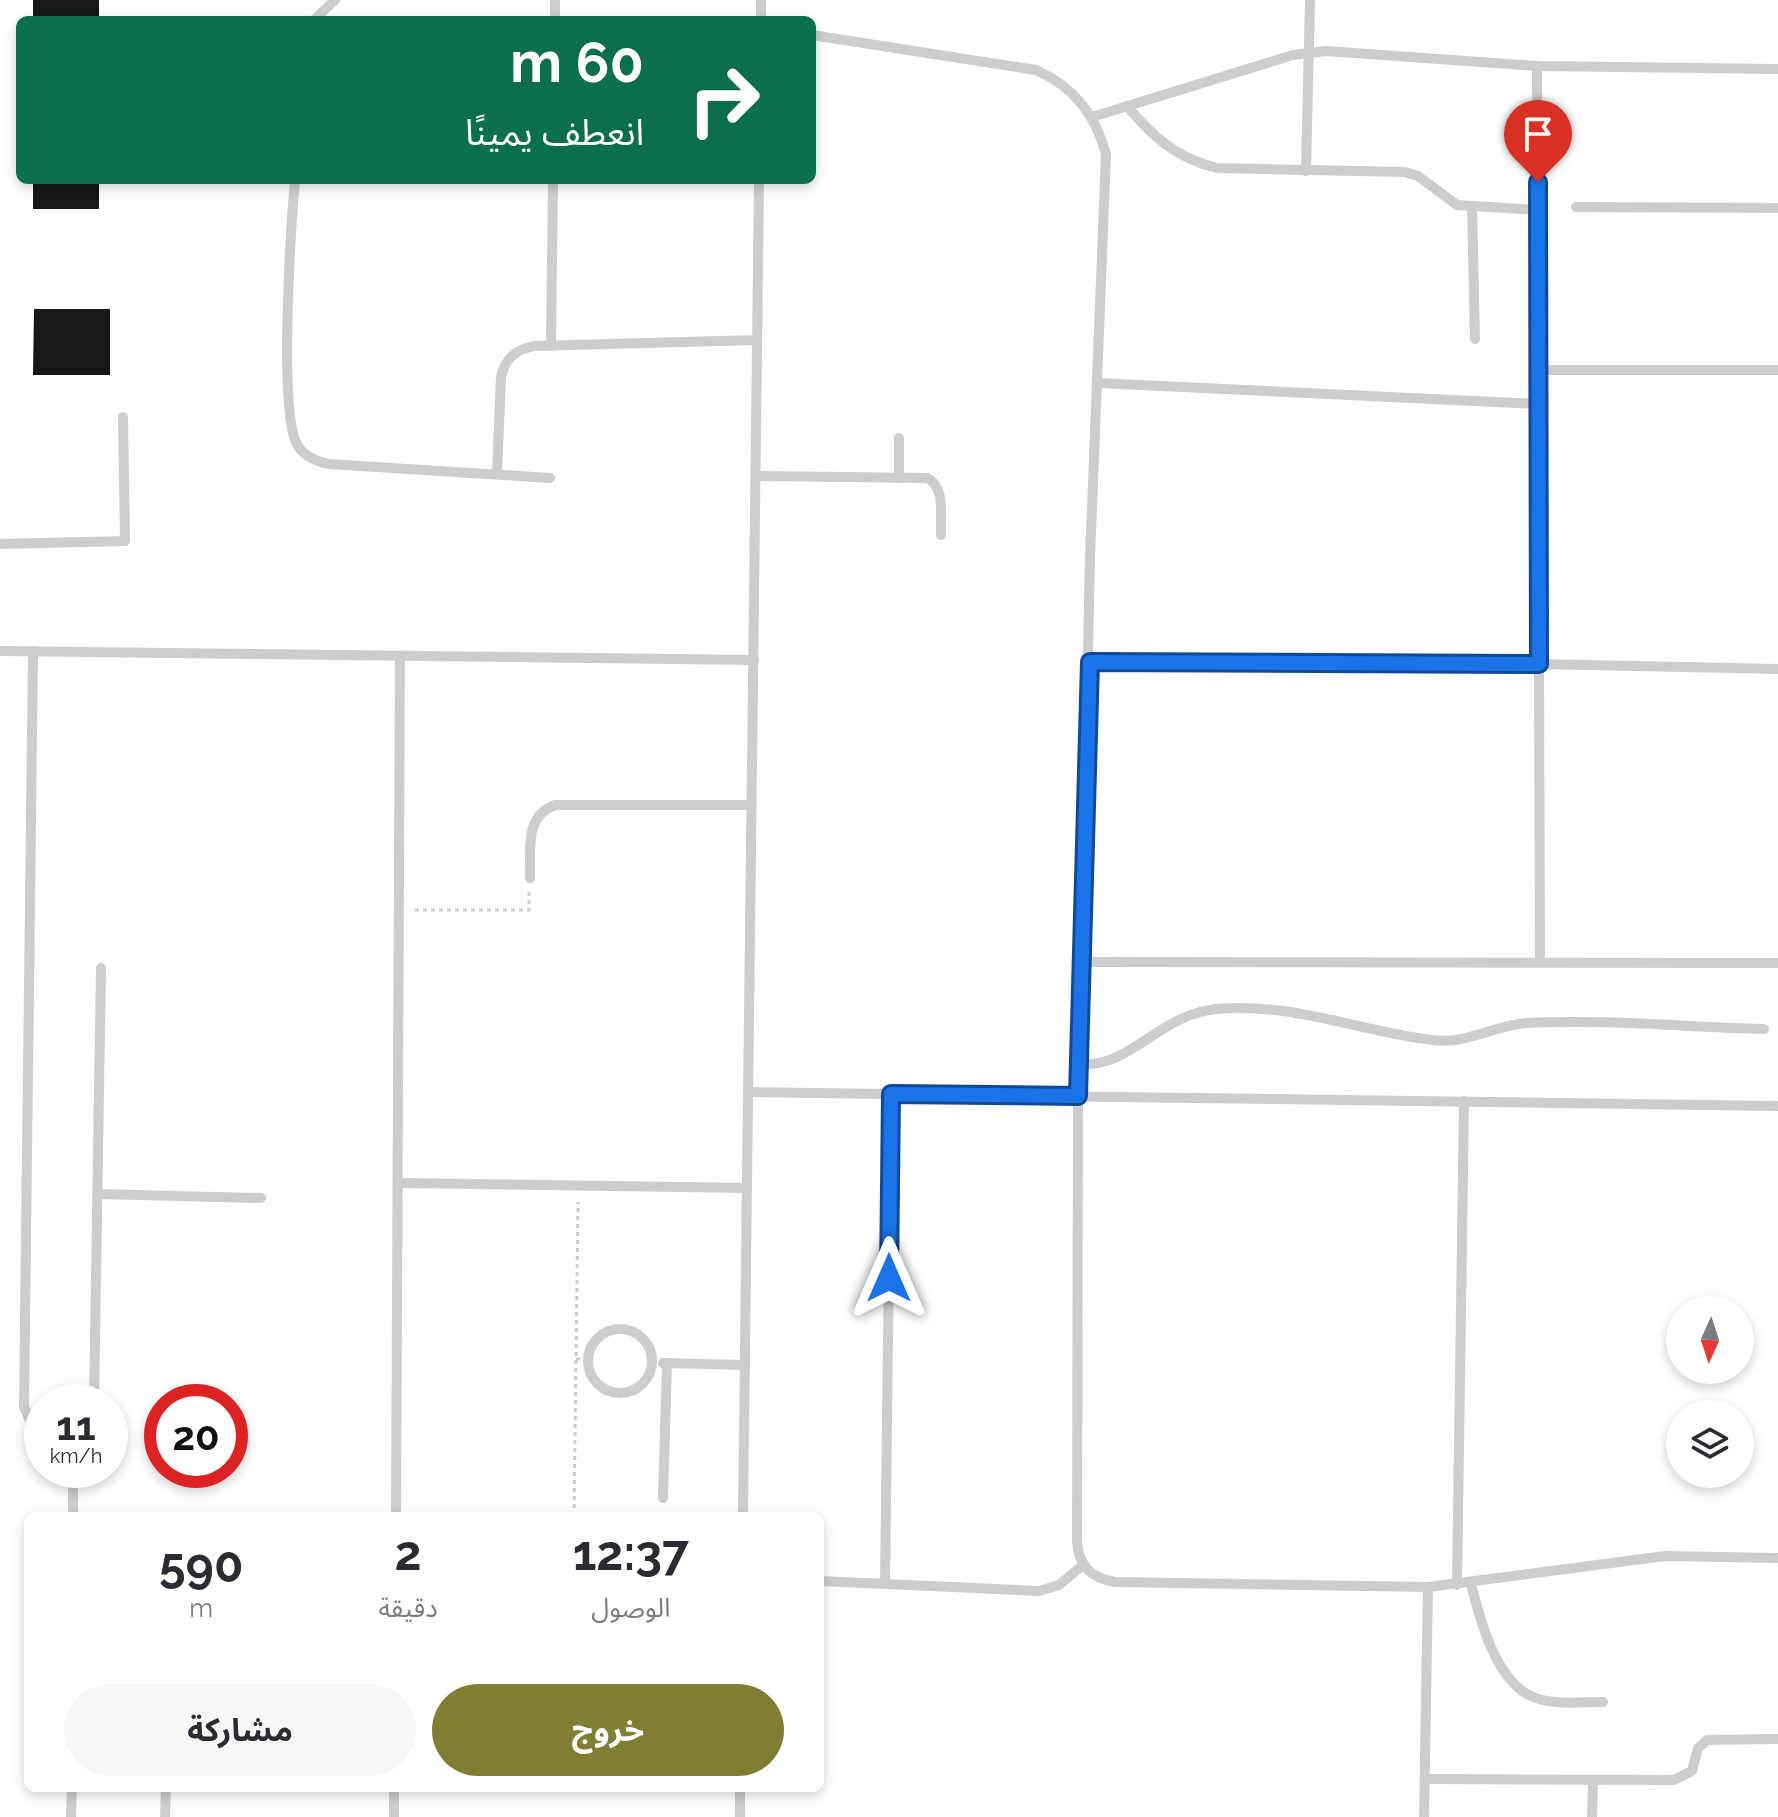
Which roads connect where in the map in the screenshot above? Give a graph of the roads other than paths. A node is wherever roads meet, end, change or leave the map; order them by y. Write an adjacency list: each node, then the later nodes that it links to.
1 (335, 0): 3 (lane)
2 (1310, 0): 5 (lane)
3 (318, 16)
4 (816, 36): 9 (lane)
5 (1309, 53): 6 (lane); 8 (lane); 10 (lane)
6 (1537, 66): 7 (lane); 17 (lane)
7 (1778, 69)
8 (1127, 106): 9 (lane); 10 (lane)
9 (1092, 117): 23 (lane)
10 (1306, 171): 14 (lane)
11 (295, 184): 27 (lane)
12 (553, 184): 20 (lane)
13 (759, 184): 19 (lane)
14 (1472, 207): 17 (lane); 18 (lane)
15 (1576, 207): 16 (lane)
16 (1778, 208)
17 (1538, 210): 21 (lane)
18 (1475, 339)
19 (757, 340): 20 (lane); 28 (lane)
20 (551, 346): 27 (lane)
21 (1538, 370): 22 (lane); 24 (lane)
22 (1778, 370)
23 (1098, 383): 24 (lane); 37 (lane)
24 (1538, 404): 38 (lane)
25 (123, 417): 32 (lane)
26 (899, 438): 30 (lane)
27 (497, 474): 29 (lane)
28 (756, 476): 30 (lane); 36 (lane)
29 (550, 478)
30 (899, 478): 31 (lane)
31 (941, 535)
32 (0, 544)
33 (0, 651): 34 (lane)
34 (33, 651): 35 (lane); 60 (lane)
35 (400, 656): 36 (lane); 53 (lane)
36 (754, 660): 40 (lane)
37 (1090, 662): 38 (lane); 43 (lane)
38 (1539, 664): 39 (lane); 42 (lane)
39 (1778, 669)
40 (752, 805): 41 (lane); 48 (lane)
41 (530, 878)
42 (1540, 961): 43 (lane); 44 (lane)
43 (1082, 962): 47 (lane)
44 (1778, 963)
45 (101, 968): 55 (lane)
46 (1764, 1029): 47 (lane)
47 (1079, 1064): 50 (lane)
48 (748, 1092): 49 (lane); 54 (lane)
49 (891, 1094): 50 (lane); 70 (lane)
50 (1078, 1096): 51 (lane); 68 (lane)
51 (1464, 1101): 52 (lane); 72 (lane)
52 (1778, 1106)
53 (398, 1183): 54 (lane); 65 (lane)
54 (747, 1188): 59 (lane)
55 (98, 1194): 56 (lane); 61 (lane)
56 (261, 1198)
57 (653, 1362): 57 (lane); 58 (lane)
58 (667, 1363): 59 (lane); 63 (lane)
59 (745, 1365): 66 (lane)
60 (24, 1384)
61 (94, 1384)
62 (73, 1488): 64 (lane)
63 (663, 1498)
64 (73, 1512)
65 (396, 1512)
66 (743, 1512)
67 (1778, 1558): 71 (lane)
68 (1083, 1565): 70 (lane); 73 (lane)
69 (824, 1581): 70 (lane)
70 (885, 1584)
71 (1471, 1584): 72 (lane); 74 (lane)
72 (1457, 1585): 73 (lane)
73 (1428, 1587): 76 (lane)
74 (1603, 1702)
75 (1778, 1739): 77 (lane)
76 (1425, 1779): 77 (lane); 86 (lane)
77 (1593, 1780): 87 (lane)
78 (72, 1792): 82 (lane)
79 (166, 1792): 83 (lane)
80 (394, 1792): 84 (lane)
81 (740, 1792): 85 (lane)
82 (71, 1817)
83 (165, 1817)
84 (394, 1817)
85 (740, 1817)
86 (1424, 1817)
87 (1592, 1817)

